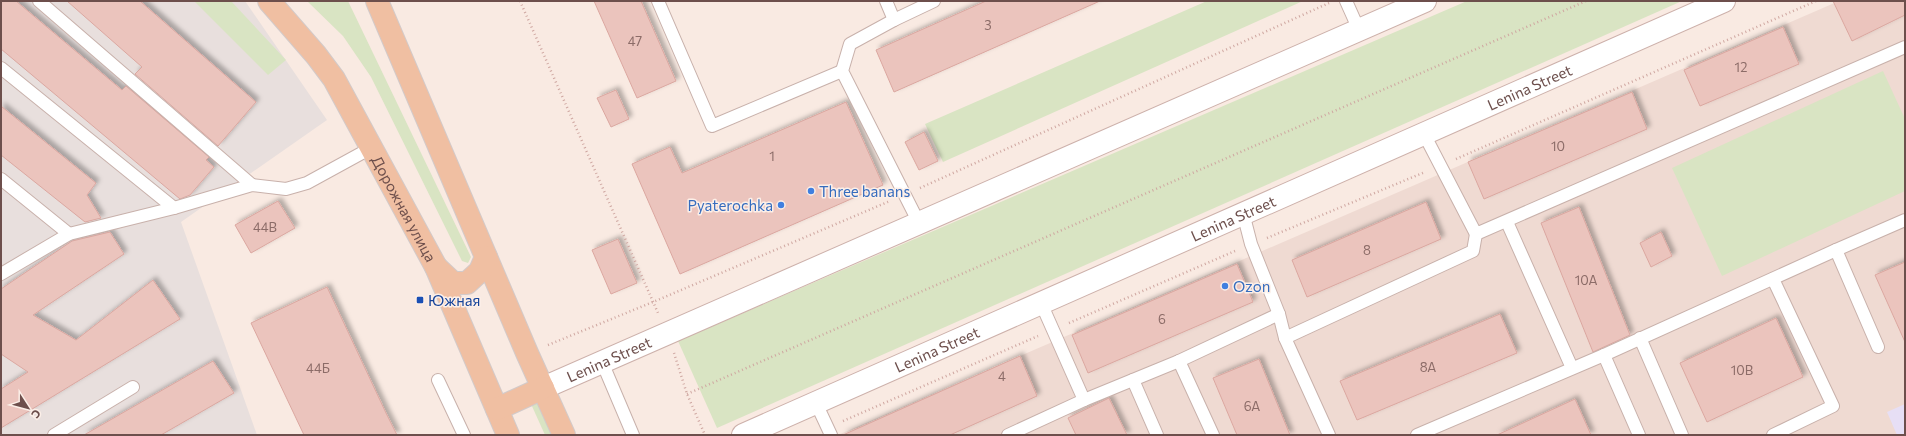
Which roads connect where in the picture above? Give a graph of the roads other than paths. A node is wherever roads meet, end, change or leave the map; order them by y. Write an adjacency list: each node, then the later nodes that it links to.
1 (39, 1): 18 (lane)
2 (269, 1): 16 (main road, Дорожная улица)
3 (376, 1): 27 (main road)
4 (658, 1): 14 (lane)
5 (886, 1): 10 (lane)
6 (934, 1): 10 (lane)
7 (1346, 1): 11 (lane)
8 (1424, 1): 11 (main road, Lenina Street)
9 (1724, 1): 15 (main road, Lenina Street)
10 (894, 20): 14 (lane)
11 (1359, 30): 23 (main road, Lenina Street)
12 (1905, 48): 22 (lane)
13 (1, 68): 19 (lane)
14 (842, 71): 23 (lane)
15 (1424, 134): 20 (main road, Lenina Street); 25 (lane)
16 (371, 148): 18 (lane); 28 (main road, Дорожная улица)
17 (1, 179): 24 (lane)
18 (252, 184): 19 (lane)
19 (174, 208): 24 (lane)
20 (1243, 214): 31 (main road, Lenina Street); 32 (lane)
21 (1905, 220): 26 (lane)
22 (1507, 222): 25 (lane); 39 (lane)
23 (919, 223): 38 (main road, Lenina Street)
24 (68, 234): 29 (lane)
25 (1476, 234): 33 (lane)
26 (1836, 250): 30 (lane); 35 (lane)
27 (486, 258): 28 (main road); 43 (main road)
28 (436, 267): 46 (main road, Дорожная улица)
29 (1, 274)
30 (1773, 278): 34 (lane); 61 (lane)
31 (1041, 303): 44 (lane); 45 (main road, Lenina Street)
32 (1279, 314): 33 (lane); 37 (lane)
33 (1285, 338): 57 (lane)
34 (1640, 338): 36 (lane); 60 (lane)
35 (1878, 346)
36 (1604, 355): 39 (lane); 59 (lane)
37 (1179, 361): 41 (lane); 56 (lane)
38 (602, 362): 43 (main road, Lenina Street); 52 (lane)
39 (1572, 368): 58 (lane)
40 (438, 380): 49 (lane)
41 (1132, 380): 44 (lane); 55 (lane)
42 (133, 387): 48 (lane)
43 (543, 388): 46 (main road, Lenina Street); 51 (main road)
44 (1084, 400): 54 (lane)
45 (816, 403): 47 (lane); 53 (main road, Lenina Street)
46 (497, 408): 50 (main road, Дорожная улица)
47 (829, 431)
48 (54, 435)
49 (464, 435)
50 (508, 435)
51 (564, 435)
52 (633, 435)
53 (743, 435)
54 (1008, 435)
55 (1157, 435)
56 (1213, 435)
57 (1329, 435)
58 (1417, 435)
59 (1639, 435)
60 (1682, 435)
61 (1773, 435)

